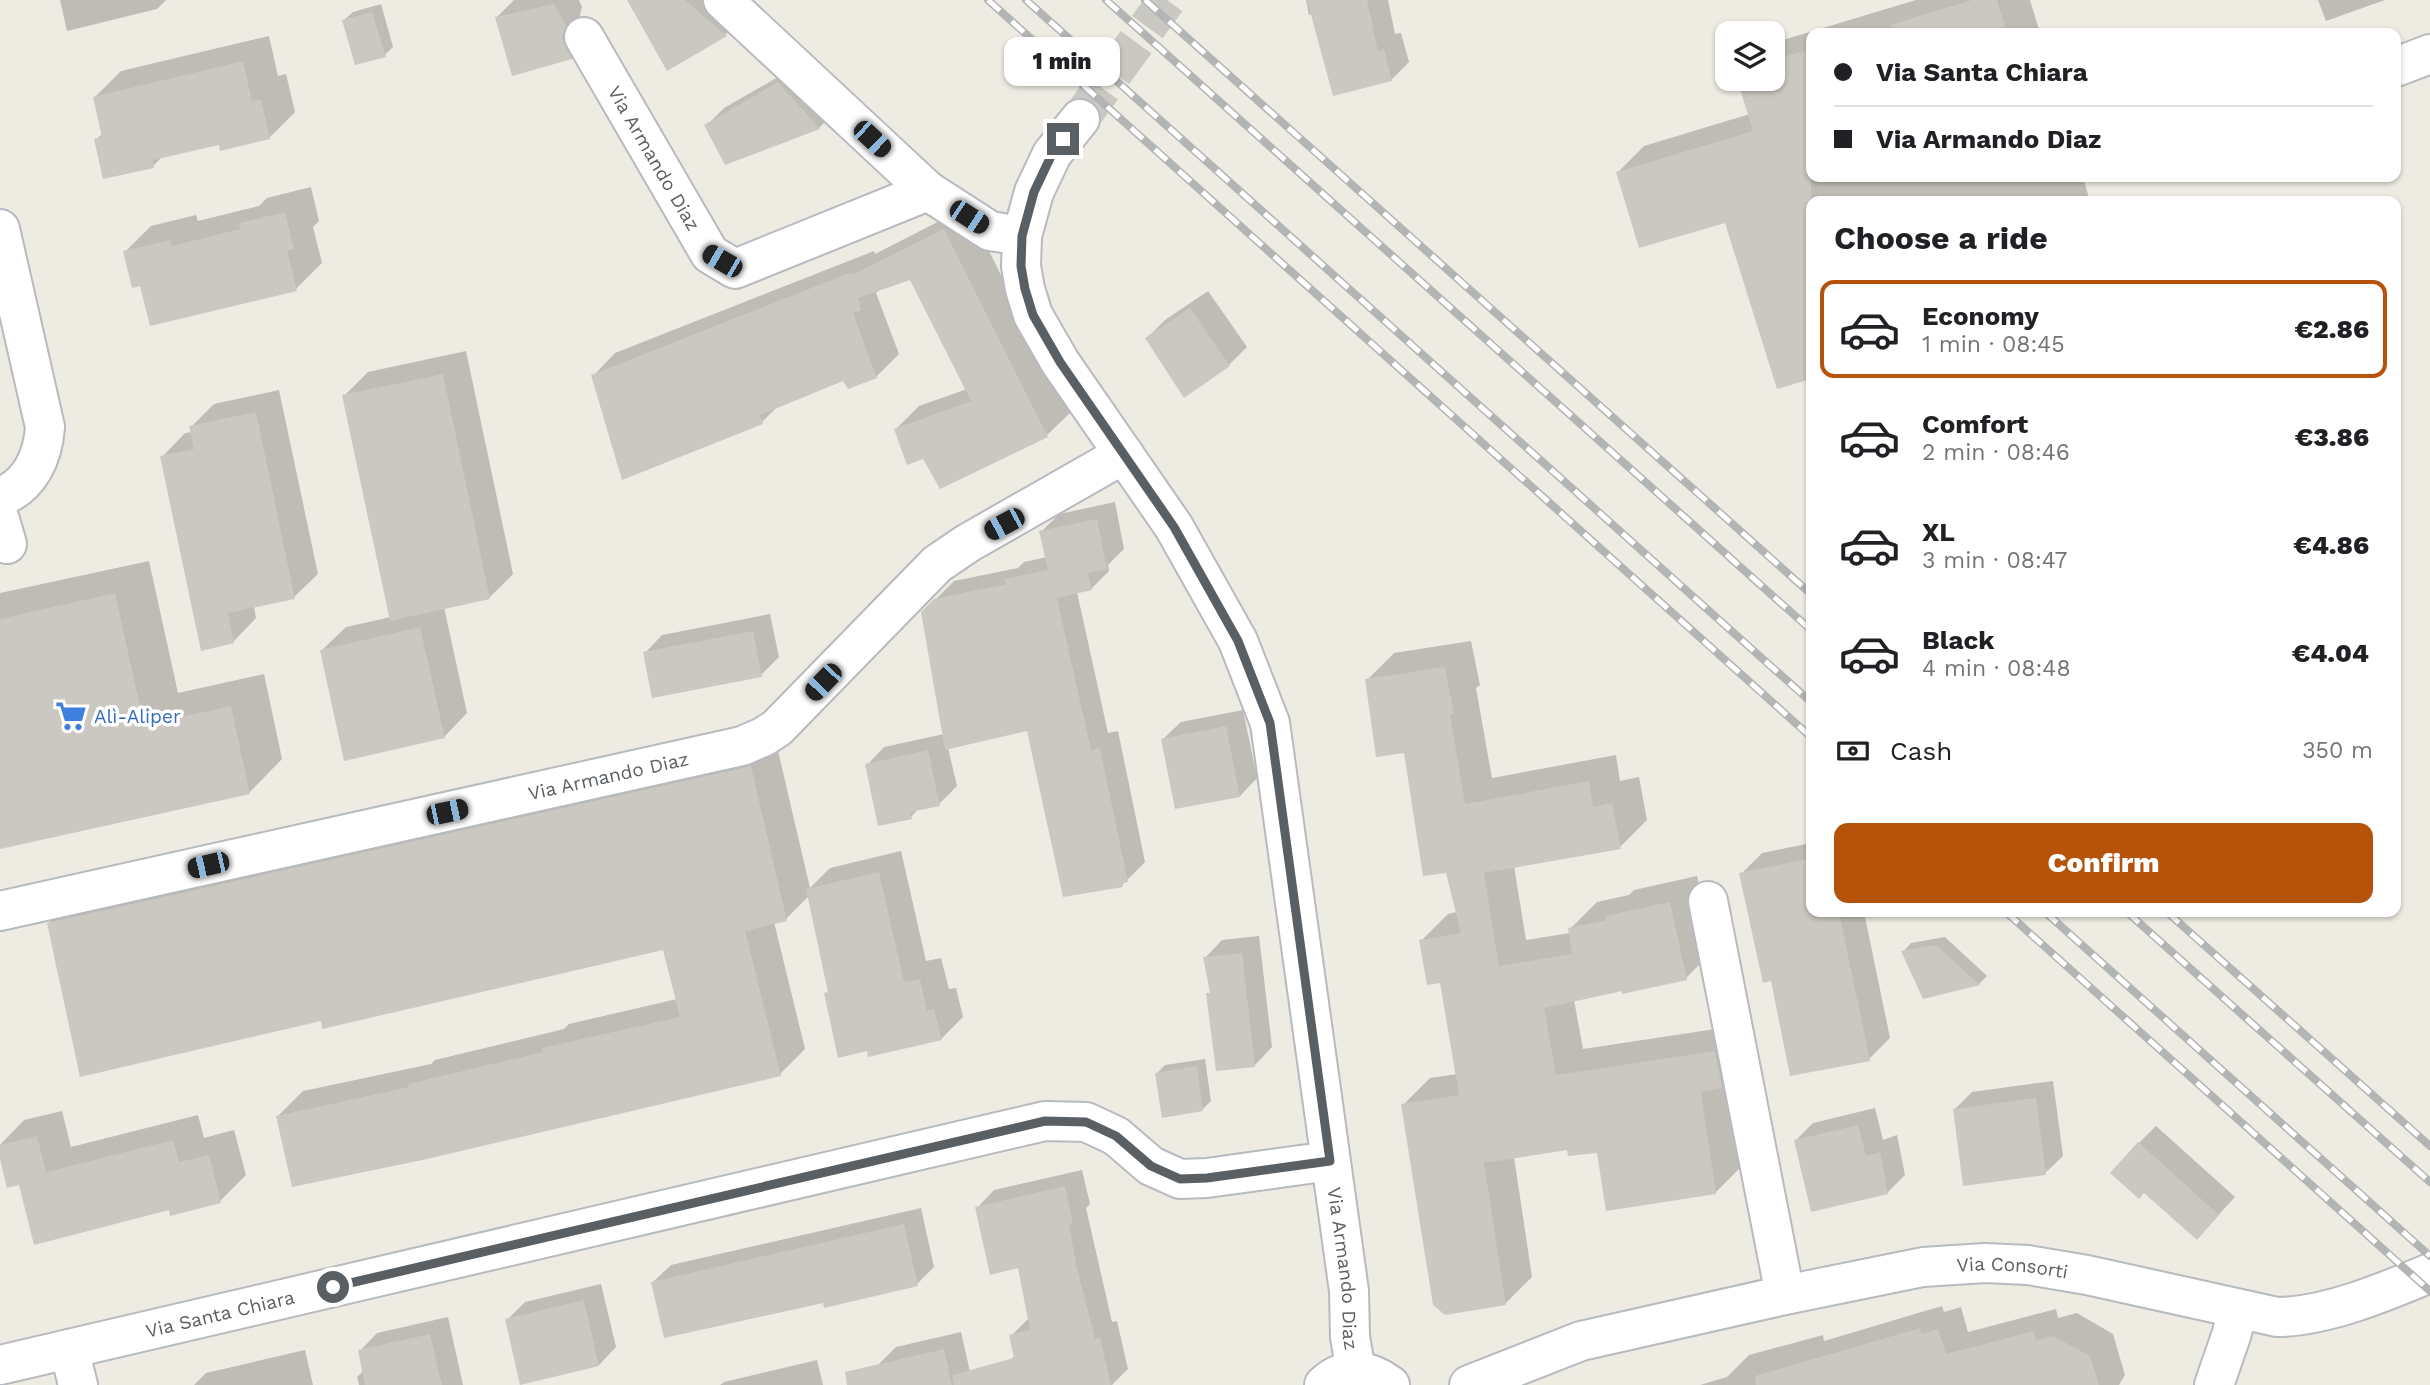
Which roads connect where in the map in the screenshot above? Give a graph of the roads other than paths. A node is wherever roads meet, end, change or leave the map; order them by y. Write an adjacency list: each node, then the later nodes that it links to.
1 (723, 0): 6 (street)
2 (584, 37): 6 (street, Via Armando Diaz)
3 (2430, 54): 4 (street)
4 (2401, 65)
5 (1080, 119): 8 (street, Via Armando Diaz)
6 (928, 191): 8 (street)
7 (0, 229): 10 (street)
8 (1022, 236): 9 (street, Via Armando Diaz)
9 (1124, 454): 12 (street, Via Armando Diaz); 13 (street, Via Armando Diaz)
10 (15, 487)
11 (1708, 901): 15 (street)
12 (0, 911)
13 (1330, 1161): 18 (street, Via Santa Chiara); 19 (street, Via Armando Diaz)
14 (2430, 1273): 16 (street, Via Consorti)
15 (1785, 1295): 16 (street, Via Consorti); 21 (street, Via Consorti)
16 (2237, 1310): 22 (street)
17 (0, 1365): 18 (street, Via Santa Chiara)
18 (73, 1367)
19 (1340, 1378): 20 (street, Via Armando Diaz)
20 (1390, 1385)
21 (1469, 1385)
22 (2214, 1385)

